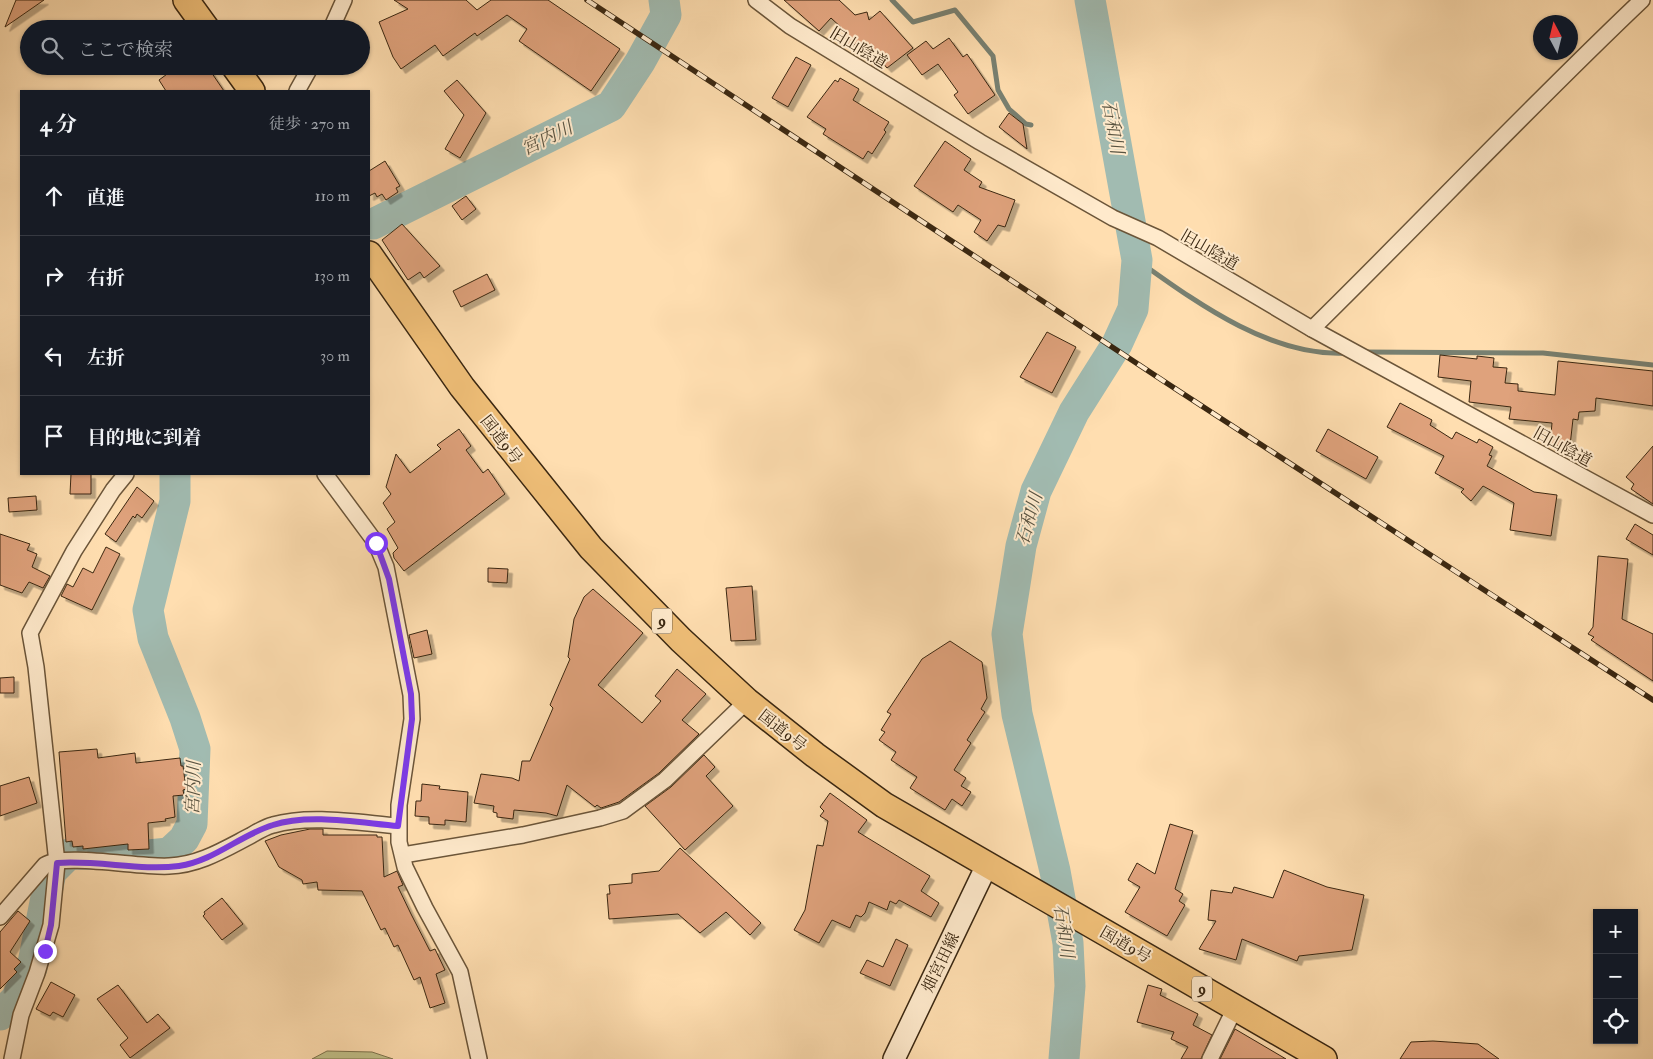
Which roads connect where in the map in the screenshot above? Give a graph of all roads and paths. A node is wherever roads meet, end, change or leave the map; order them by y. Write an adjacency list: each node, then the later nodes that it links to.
1 (186, 0): 5 (highway)
2 (344, 0): 6 (street)
3 (756, 0): 12 (street, 旧山陰道)
4 (1642, 0): 12 (street)
5 (200, 20)
6 (335, 20)
7 (240, 75): 9 (highway)
8 (305, 75): 10 (street)
9 (251, 90)
10 (298, 90)
11 (370, 255): 16 (highway, 国道9号 / 9)
12 (1312, 329): 15 (street, 旧山陰道)
13 (125, 475): 19 (street)
14 (327, 475): 17 (street)
15 (1653, 515)
16 (747, 701): 18 (street); 20 (highway, 国道9号 / 9)
17 (398, 826): 18 (street); 19 (street)
18 (403, 855): 24 (street)
19 (57, 863): 21 (street); 23 (street)
20 (987, 865): 22 (highway, 国道9号 / 9); 25 (main road, 畑宮田線)
21 (0, 917)
22 (1235, 1008): 26 (street); 27 (highway, 国道9号 / 9)
23 (12, 1059)
24 (479, 1059)
25 (894, 1059)
26 (1210, 1059)
27 (1323, 1059)

